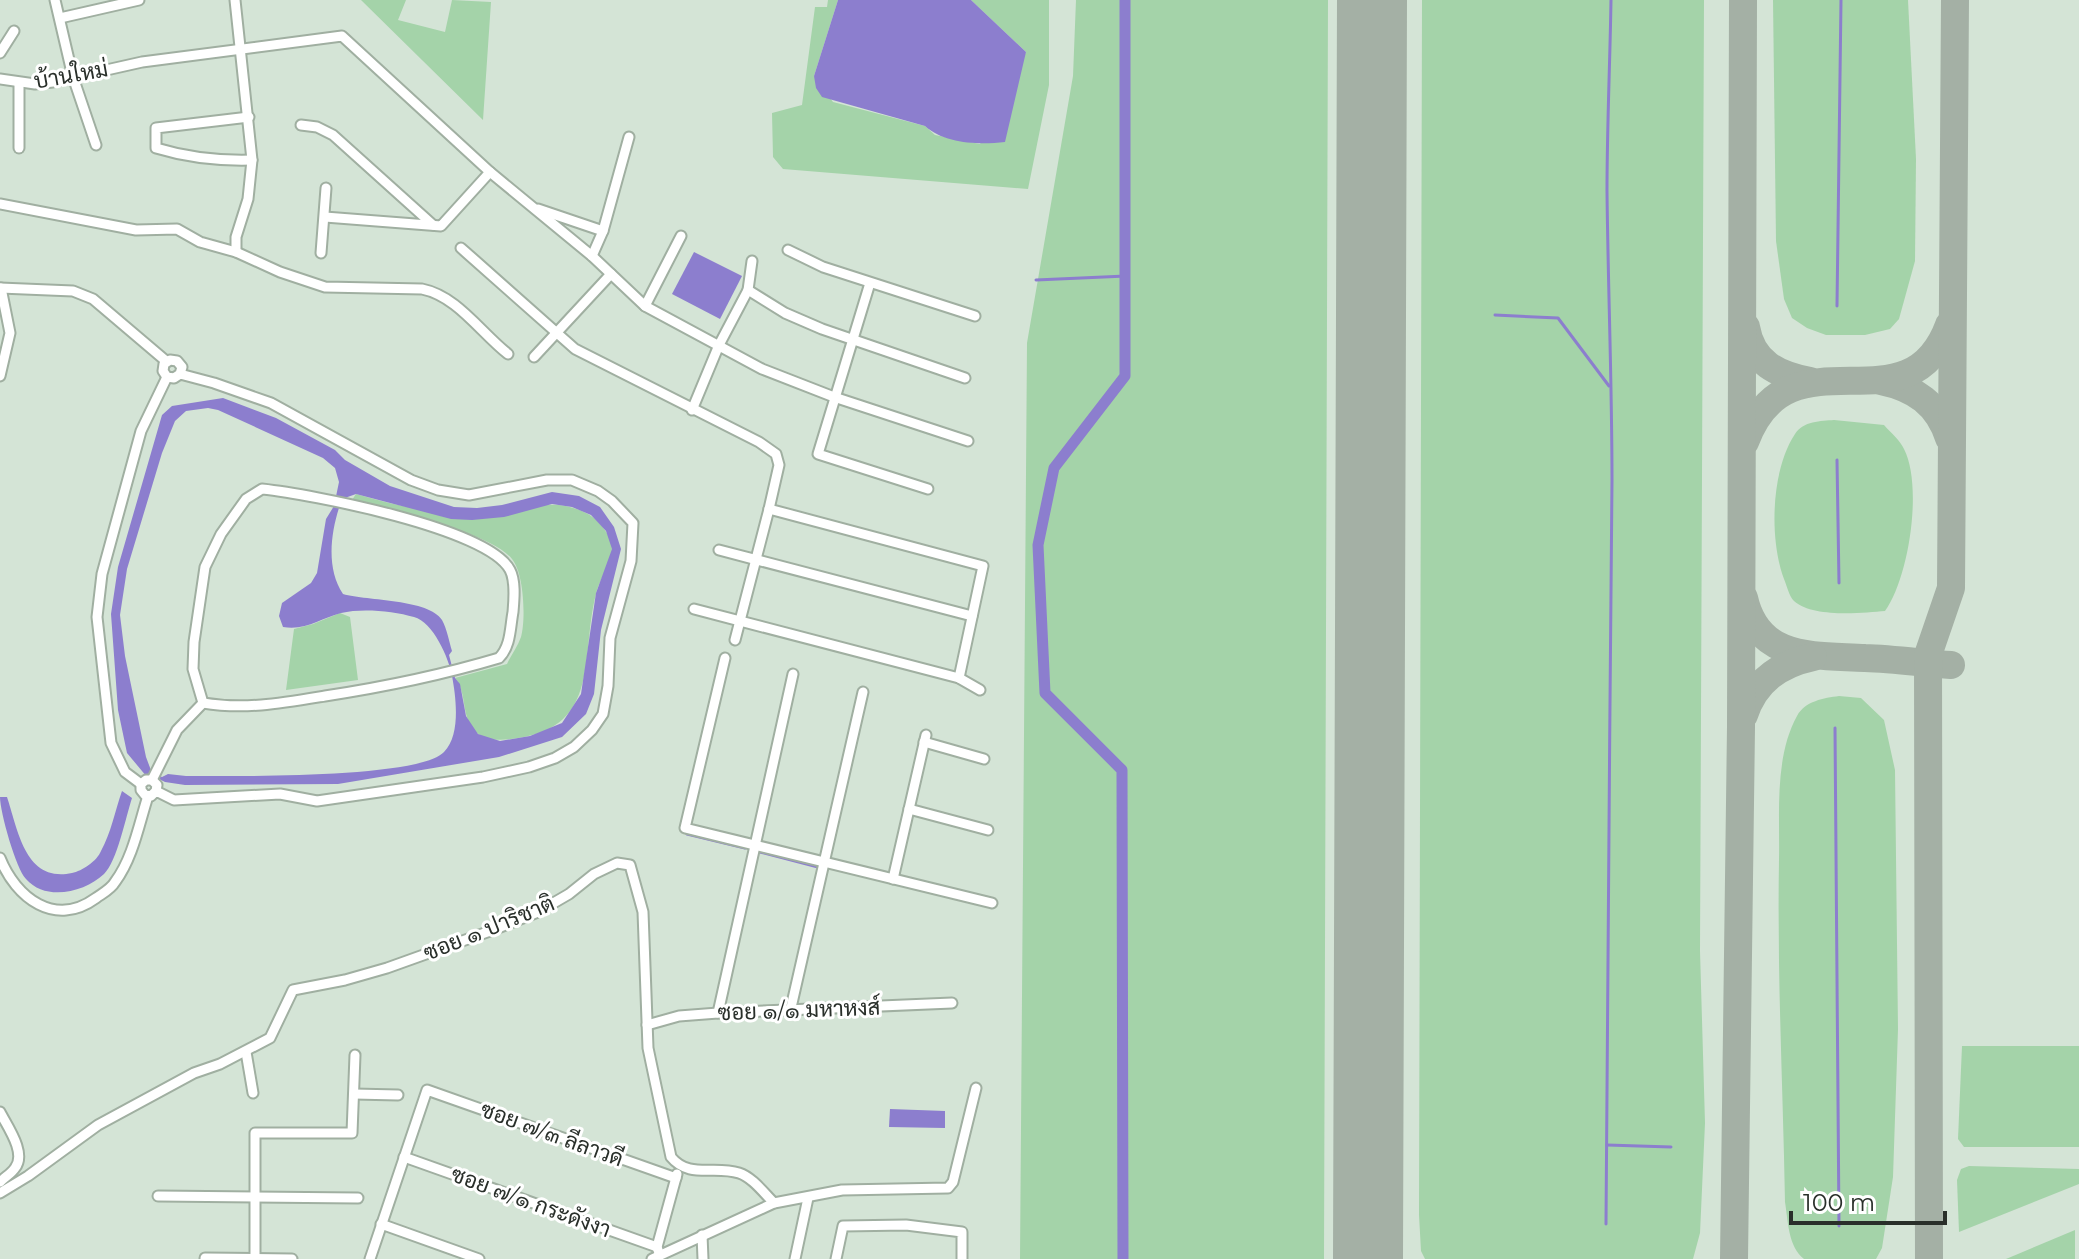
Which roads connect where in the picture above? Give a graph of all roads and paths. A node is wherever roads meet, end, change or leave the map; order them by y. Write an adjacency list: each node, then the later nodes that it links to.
1 (55, 0): 4 (street)
2 (139, 0): 4 (street)
3 (235, 0): 6 (street)
4 (60, 18): 8 (street)
5 (14, 31): 7 (street)
6 (240, 51): 8 (street, บ้านใหม่); 11 (street); 17 (street, บ้านใหม่)
7 (0, 53)
8 (73, 77): 10 (street, บ้านใหม่); 14 (street)
9 (0, 79): 10 (street, บ้านใหม่)
10 (19, 83): 15 (street)
11 (249, 117): 16 (street); 16 (street)
12 (301, 125): 22 (street)
13 (629, 137): 23 (street)
14 (96, 145)
15 (19, 148)
16 (252, 160): 27 (street)
17 (490, 172): 20 (street); 22 (street)
18 (326, 188): 21 (street)
19 (0, 204): 27 (street)
20 (531, 206): 23 (street); 29 (street)
21 (325, 217): 22 (street); 28 (street)
22 (434, 226)
23 (603, 231): 29 (street)
24 (681, 236): 35 (street)
25 (461, 248): 37 (street)
26 (788, 250): 32 (street)
27 (236, 252): 40 (street)
28 (321, 253)
29 (592, 256): 31 (street)
30 (752, 261): 34 (street)
31 (611, 274): 35 (street); 37 (street)
32 (870, 283): 36 (street); 38 (street)
33 (1, 288): 42 (street); 44 (street)
34 (748, 290): 38 (street); 39 (street)
35 (645, 306): 39 (street)
36 (975, 316)
37 (556, 333): 41 (street); 48 (street)
38 (852, 339): 46 (street); 47 (street)
39 (719, 345): 47 (street); 48 (street)
40 (508, 354)
41 (534, 357)
42 (166, 361): 43 (street); 45 (street)
43 (180, 374): 45 (street); 67 (street)
44 (0, 376)
45 (167, 377): 66 (street)
46 (965, 378)
47 (834, 397): 49 (street); 50 (street)
48 (692, 410): 51 (street)
49 (968, 441)
50 (928, 489)
51 (769, 509): 53 (street); 55 (street)
52 (719, 550): 53 (street)
53 (755, 560): 55 (street); 56 (street)
54 (694, 609): 56 (street)
55 (972, 616): 60 (street)
56 (740, 621): 57 (street); 60 (street)
57 (735, 640)
58 (725, 658): 70 (street)
59 (793, 674): 70 (street)
60 (959, 678): 61 (street)
61 (980, 690)
62 (863, 692): 72 (street)
63 (203, 703): 63 (street); 65 (street)
64 (984, 759): 68 (street)
65 (155, 776): 66 (street); 67 (street)
66 (141, 784): 67 (street)
67 (152, 794): 71 (street)
68 (909, 809): 69 (street); 73 (street)
69 (988, 830)
70 (754, 845): 72 (street); 77 (street)
71 (0, 858)
72 (824, 862): 73 (street); 76 (street)
73 (893, 879): 74 (street)
74 (992, 903)
75 (952, 1003): 76 (street, ซอย ๑/๑ มหาหงส์)
76 (790, 1012): 77 (street, ซอย ๑/๑ มหาหงส์)
77 (718, 1013): 78 (street, ซอย ๑/๑ มหาหงส์)
78 (647, 1025): 79 (street, ซอย ๑ ปาริชาติ); 87 (street, ซอย ๑ ปาริชาติ)
79 (246, 1052): 82 (street); 90 (street, ซอย ๑ ปาริชาติ)
80 (355, 1055): 83 (street)
81 (976, 1088): 94 (street)
82 (253, 1093)
83 (354, 1094): 84 (street); 92 (street)
84 (398, 1095)
85 (0, 1112): 89 (street)
86 (404, 1157): 88 (street, ซอย ๗/๓ ลีลาวดี); 96 (street); 98 (street, ซอย ๗/๑ กระดังงา)
87 (678, 1166): 88 (street); 95 (street)
88 (676, 1178): 98 (street)
89 (0, 1182)
90 (0, 1193)
91 (158, 1196): 92 (street)
92 (255, 1197): 93 (street); 100 (street)
93 (358, 1198)
94 (808, 1198): 95 (street); 105 (street)
95 (774, 1203): 97 (street)
96 (381, 1224): 102 (street); 103 (street)
97 (702, 1235): 98 (street); 104 (street)
98 (656, 1254)
99 (205, 1258): 100 (street)
100 (255, 1258): 101 (street)
101 (292, 1259)
102 (370, 1259)
103 (479, 1259)
104 (703, 1259)
105 (795, 1259)
106 (836, 1259): 107 (street)
107 (962, 1259)

